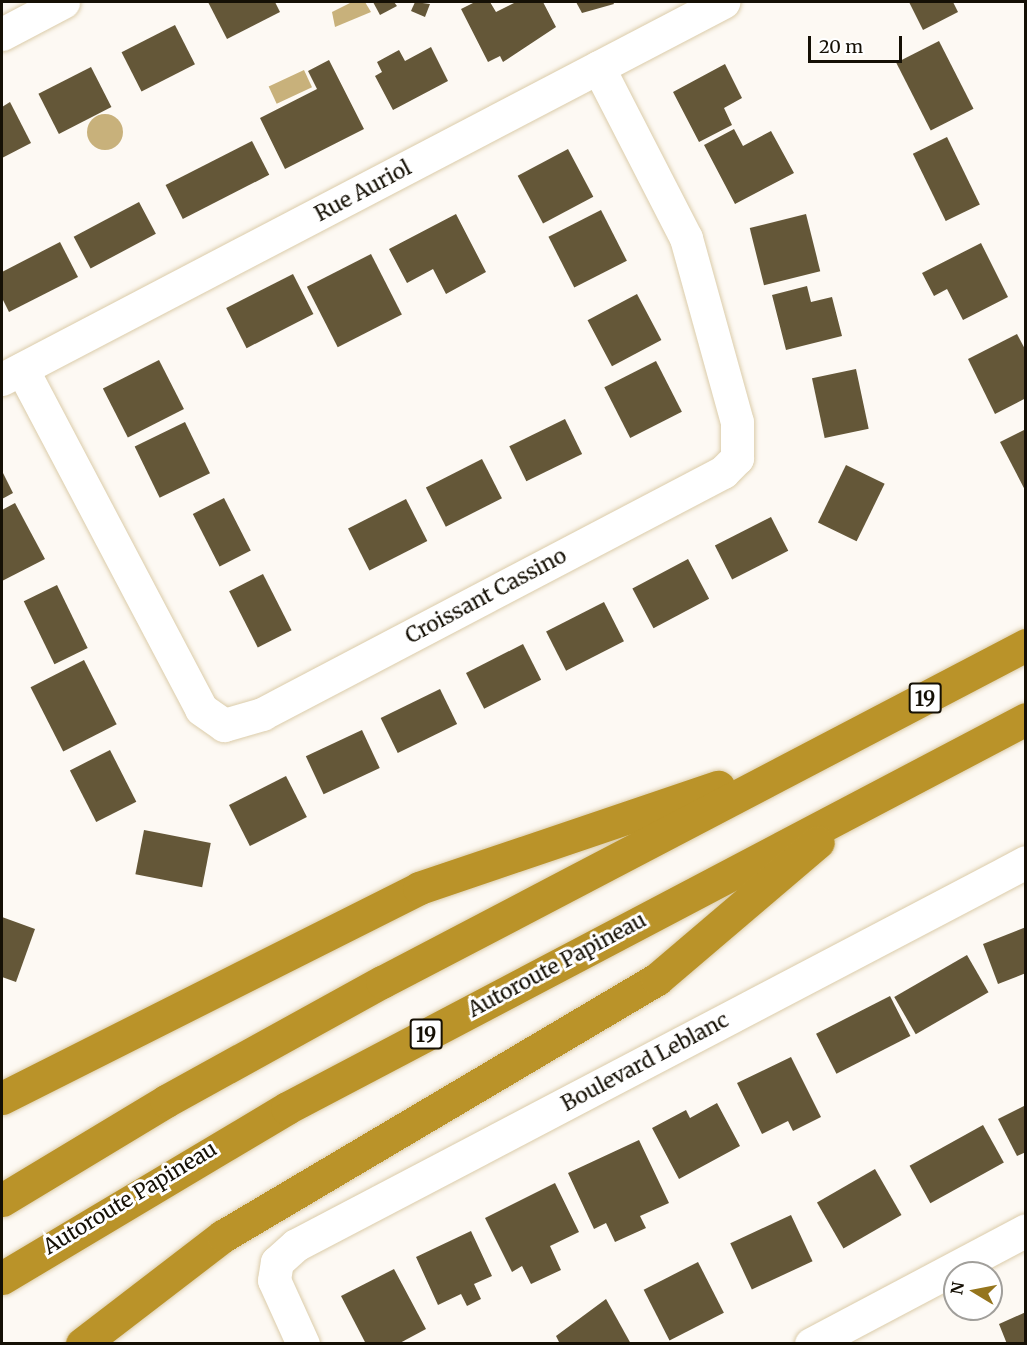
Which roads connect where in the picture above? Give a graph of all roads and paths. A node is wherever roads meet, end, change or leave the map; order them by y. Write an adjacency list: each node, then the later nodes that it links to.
1 (63, 2): 3 (street)
2 (723, 2): 4 (street, Rue Auriol)
3 (2, 34)
4 (598, 68): 5 (street, Rue Auriol); 5 (street, Croissant Cassino)
5 (12, 374)
6 (1026, 645): 8 (highway, 19)
7 (1026, 719): 9 (highway, Autoroute Papineau / 19)
8 (825, 751): 11 (highway); 12 (highway, 19)
9 (860, 806): 14 (highway, Autoroute Papineau / 19); 15 (highway)
10 (1026, 862): 16 (street, Boulevard Leblanc)
11 (2, 1098)
12 (2, 1200)
13 (1026, 1230): 17 (street)
14 (2, 1278)
15 (82, 1344)
16 (303, 1344)
17 (811, 1344)

